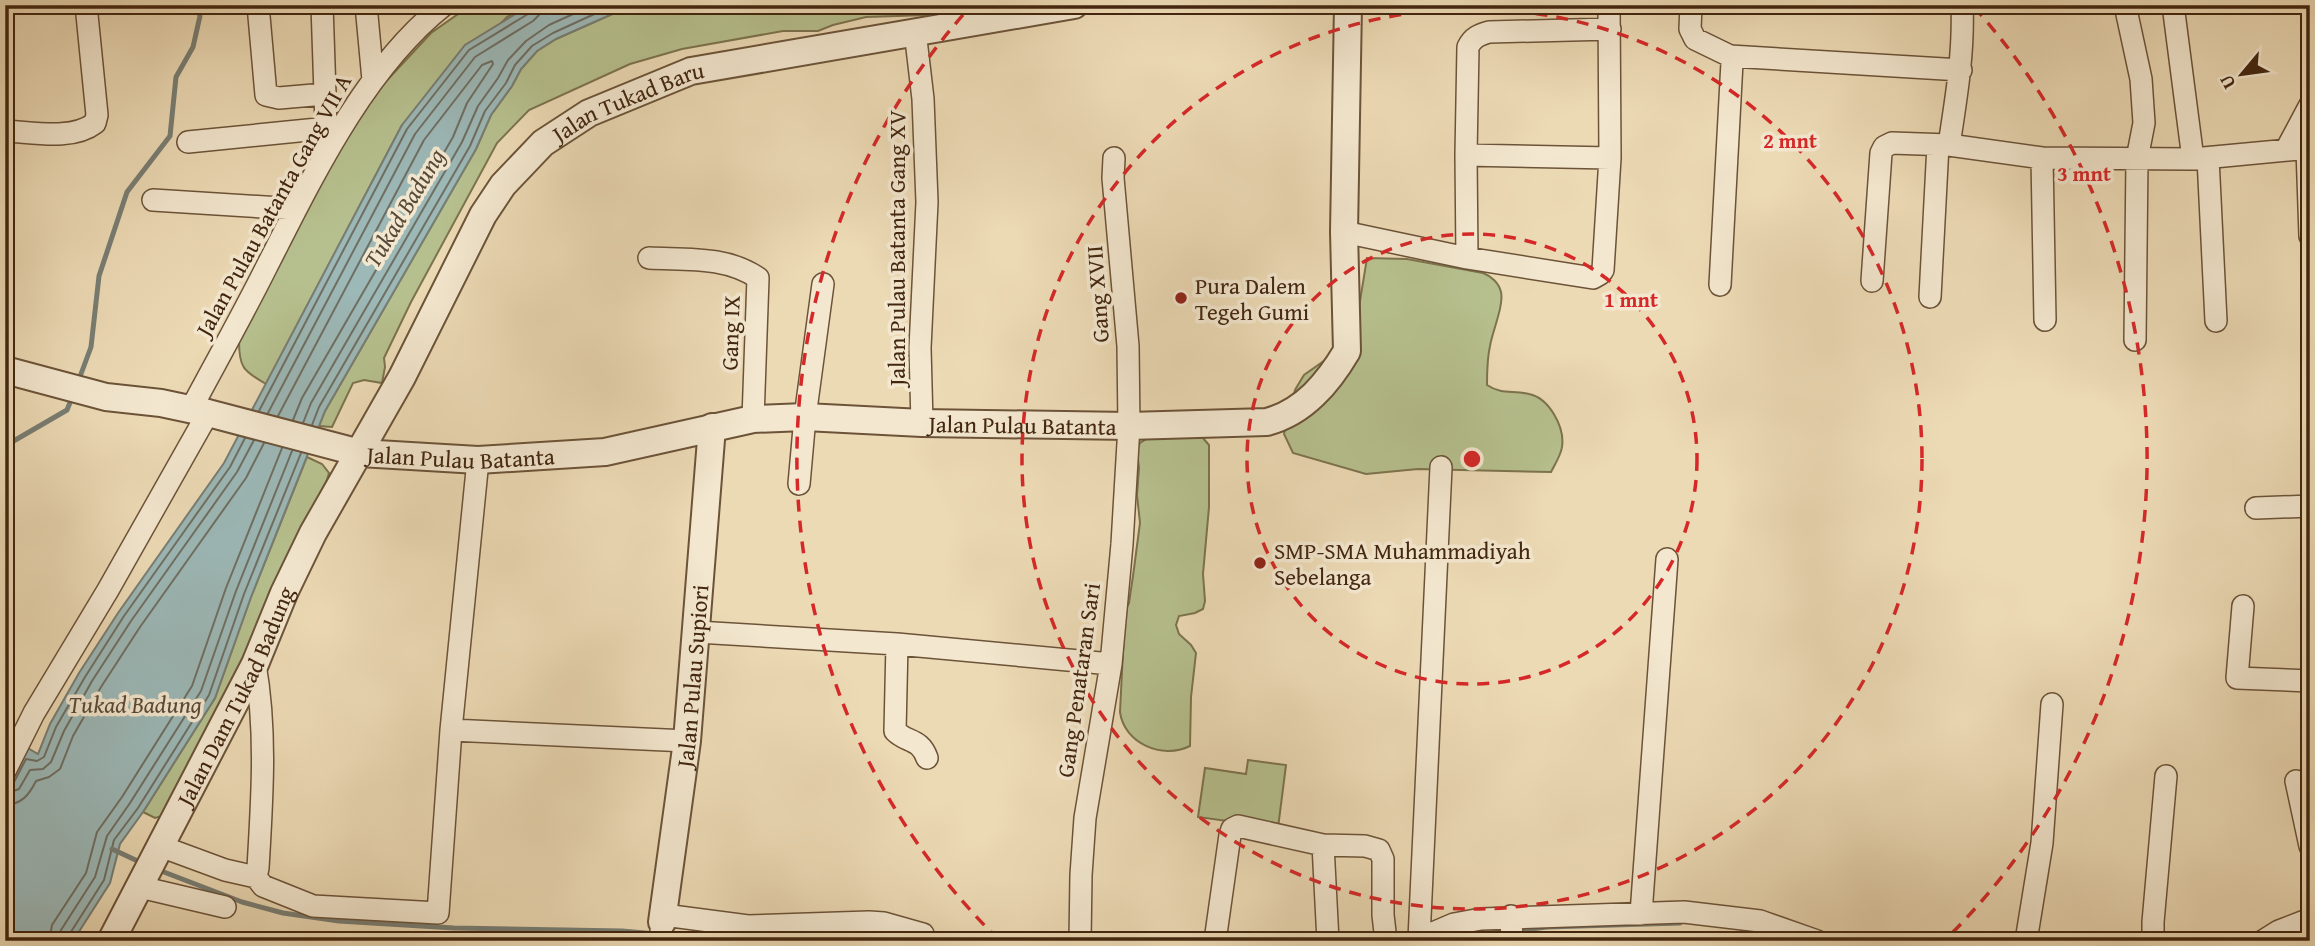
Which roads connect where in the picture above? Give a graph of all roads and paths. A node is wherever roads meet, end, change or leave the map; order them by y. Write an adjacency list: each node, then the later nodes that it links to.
1 (86, 5): 21 (street)
2 (258, 5): 18 (street)
3 (322, 5): 18 (street)
4 (366, 5): 17 (street)
5 (444, 5): 17 (street, Jalan Pulau Batanta Gang VII A)
6 (1074, 5): 14 (street, Jalan Tukad Baru)
7 (1348, 5): 34 (street, Jalan Pulau Batanta)
8 (1609, 5): 13 (street)
9 (1691, 5): 15 (street)
10 (1962, 5): 16 (street)
11 (2125, 5): 31 (street)
12 (2173, 5): 30 (street)
13 (1610, 29): 26 (street); 28 (street)
14 (915, 31): 49 (street, Jalan Pulau Batanta Gang XV); 52 (street, Jalan Tukad Baru)
15 (1730, 57): 16 (street); 40 (street)
16 (1961, 70): 23 (street)
17 (373, 80): 20 (street, Jalan Pulau Batanta Gang VII A)
18 (326, 94): 20 (street)
19 (2310, 105): 25 (street)
20 (335, 127): 22 (street); 33 (street, Jalan Pulau Batanta Gang VII A)
21 (5, 131)
22 (188, 142)
23 (1944, 145): 29 (street); 38 (street); 41 (street)
24 (2309, 149): 25 (street); 35 (street)
25 (2286, 150): 30 (street)
26 (1466, 155): 28 (street); 37 (street)
27 (1114, 158): 50 (street, Gang XVII)
28 (1610, 158): 37 (street)
29 (2042, 158): 31 (street); 42 (street)
30 (2200, 158): 31 (street); 43 (street)
31 (2137, 159): 44 (street)
32 (153, 200): 33 (street)
33 (296, 209): 46 (street, Jalan Pulau Batanta Gang VII A)
34 (1344, 232): 37 (street); 50 (street, Jalan Pulau Batanta)
35 (2310, 236)
36 (649, 258): 48 (street, Gang IX)
37 (1467, 258)
38 (1872, 281)
39 (823, 284): 47 (street)
40 (1720, 285)
41 (1930, 297)
42 (2045, 320)
43 (2217, 321)
44 (2135, 340)
45 (5, 370): 46 (street)
46 (199, 411): 52 (street, Jalan Pulau Batanta); 69 (street, Jalan Pulau Batanta Gang VII A)
47 (805, 416): 48 (street, Jalan Pulau Batanta); 49 (street, Jalan Pulau Batanta); 55 (street)
48 (754, 419): 51 (street, Jalan Pulau Batanta)
49 (922, 423): 50 (street, Jalan Pulau Batanta)
50 (1129, 426): 63 (street, Gang Penataran Sari)
51 (712, 427): 53 (street, Jalan Pulau Batanta); 60 (street, Jalan Pulau Supiori)
52 (360, 453): 53 (street, Jalan Pulau Batanta); 62 (street, Jalan Dam Tukad Badung)
53 (478, 460): 66 (street)
54 (1441, 467): 82 (street)
55 (799, 484)
56 (2310, 506): 57 (street)
57 (2256, 508)
58 (1667, 559): 77 (street)
59 (2243, 606): 64 (street)
60 (697, 632): 61 (street); 67 (street, Jalan Pulau Supiori)
61 (897, 644): 63 (street); 68 (street)
62 (255, 664): 74 (street, Jalan Dam Tukad Badung); 75 (street)
63 (1111, 664): 84 (street, Gang Penataran Sari)
64 (2310, 681)
65 (2052, 704): 89 (street)
66 (451, 730): 67 (street); 75 (street)
67 (687, 741): 79 (street, Jalan Pulau Supiori)
68 (927, 758)
69 (6, 769)
70 (2166, 776): 90 (street)
71 (2296, 781): 73 (street)
72 (1324, 845): 85 (street); 86 (street); 87 (street)
73 (2310, 846)
74 (149, 869): 75 (street); 76 (street); 83 (street, Jalan Dam Tukad Badung)
75 (256, 877)
76 (225, 907)
77 (1642, 914): 80 (street); 88 (street)
78 (2310, 919): 91 (street)
79 (662, 926): 81 (street)
80 (1511, 928): 82 (street)
81 (923, 934)
82 (1418, 940)
83 (111, 941)
84 (1080, 941)
85 (1215, 941)
86 (1328, 941)
87 (1386, 941)
88 (1817, 941)
89 (2026, 941)
90 (2153, 941)
91 (2263, 941)

